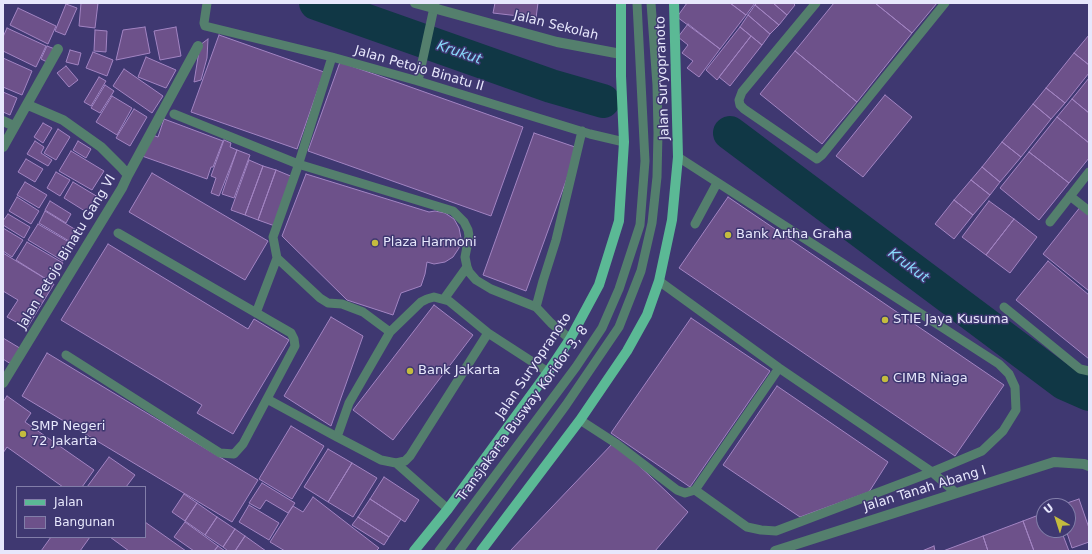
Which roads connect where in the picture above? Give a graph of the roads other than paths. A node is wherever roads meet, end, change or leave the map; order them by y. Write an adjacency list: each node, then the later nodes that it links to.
1 (415, 3): 9 (street, Jalan Sekolah)
2 (621, 3): 12 (main road, Jalan Suryopranoto)
3 (637, 3): 57 (lane, Transjakarta Busway Koridor 3, 8)
4 (651, 3): 58 (lane, Transjakarta Busway Koridor 3, 8)
5 (674, 3): 22 (main road, Jalan Suryopranoto)
6 (816, 3): 7 (lane)
7 (945, 3)
8 (206, 7): 13 (lane, Jalan Petojo Binatu II)
9 (434, 7): 12 (street, Jalan Sekolah); 14 (lane)
10 (198, 46): 25 (street, Jalan Petojo Binatu Gang VI)
11 (58, 49): 15 (street)
12 (622, 54): 20 (main road, Jalan Suryopranoto)
13 (332, 57): 14 (lane, Jalan Petojo Binatu II); 23 (lane)
14 (419, 78): 19 (lane, Jalan Petojo Binatu II)
15 (28, 105): 18 (street); 25 (street, Jalan Petojo Binatu Gang VI)
16 (174, 114): 23 (lane)
17 (3, 121): 18 (street)
18 (14, 126): 21 (street)
19 (582, 131): 20 (lane, Jalan Petojo Binatu II); 37 (lane)
20 (624, 142): 41 (main road, Jalan Suryopranoto)
21 (3, 147)
22 (678, 157): 26 (lane); 34 (main road, Jalan Suryopranoto)
23 (298, 164): 32 (lane); 33 (lane)
24 (1089, 172): 27 (lane)
25 (128, 175): 46 (street, Jalan Petojo Binatu Gang VI)
26 (718, 183): 30 (lane); 52 (lane)
27 (1070, 196): 28 (lane); 29 (lane)
28 (1089, 211)
29 (1050, 222)
30 (695, 224)
31 (118, 232): 38 (lane)
32 (277, 258): 38 (lane); 39 (lane)
33 (467, 267): 35 (lane); 37 (lane)
34 (659, 281): 43 (lane); 48 (main road, Jalan Suryopranoto)
35 (444, 298): 39 (lane); 40 (lane)
36 (1004, 307): 44 (lane)
37 (536, 308): 41 (lane)
38 (256, 312): 47 (lane)
39 (390, 332): 49 (lane)
40 (488, 333): 45 (lane); 51 (lane)
41 (570, 339): 45 (main road, Jalan Suryopranoto)
42 (66, 355): 47 (lane)
43 (779, 368): 52 (lane); 53 (lane)
44 (1089, 371)
45 (548, 372): 55 (main road, Jalan Suryopranoto)
46 (3, 383)
47 (266, 399): 49 (lane)
48 (580, 420): 53 (lane); 59 (main road, Jalan Suryopranoto)
49 (337, 437): 51 (lane)
50 (1087, 462): 54 (street, Jalan Tanah Abang I)
51 (396, 463): 55 (lane)
52 (932, 472): 53 (lane); 54 (lane)
53 (695, 490)
54 (956, 493): 60 (street, Jalan Tanah Abang I)
55 (448, 509): 56 (main road, Jalan Suryopranoto)
56 (414, 551)
57 (439, 551)
58 (459, 551)
59 (481, 551)
60 (775, 551)

